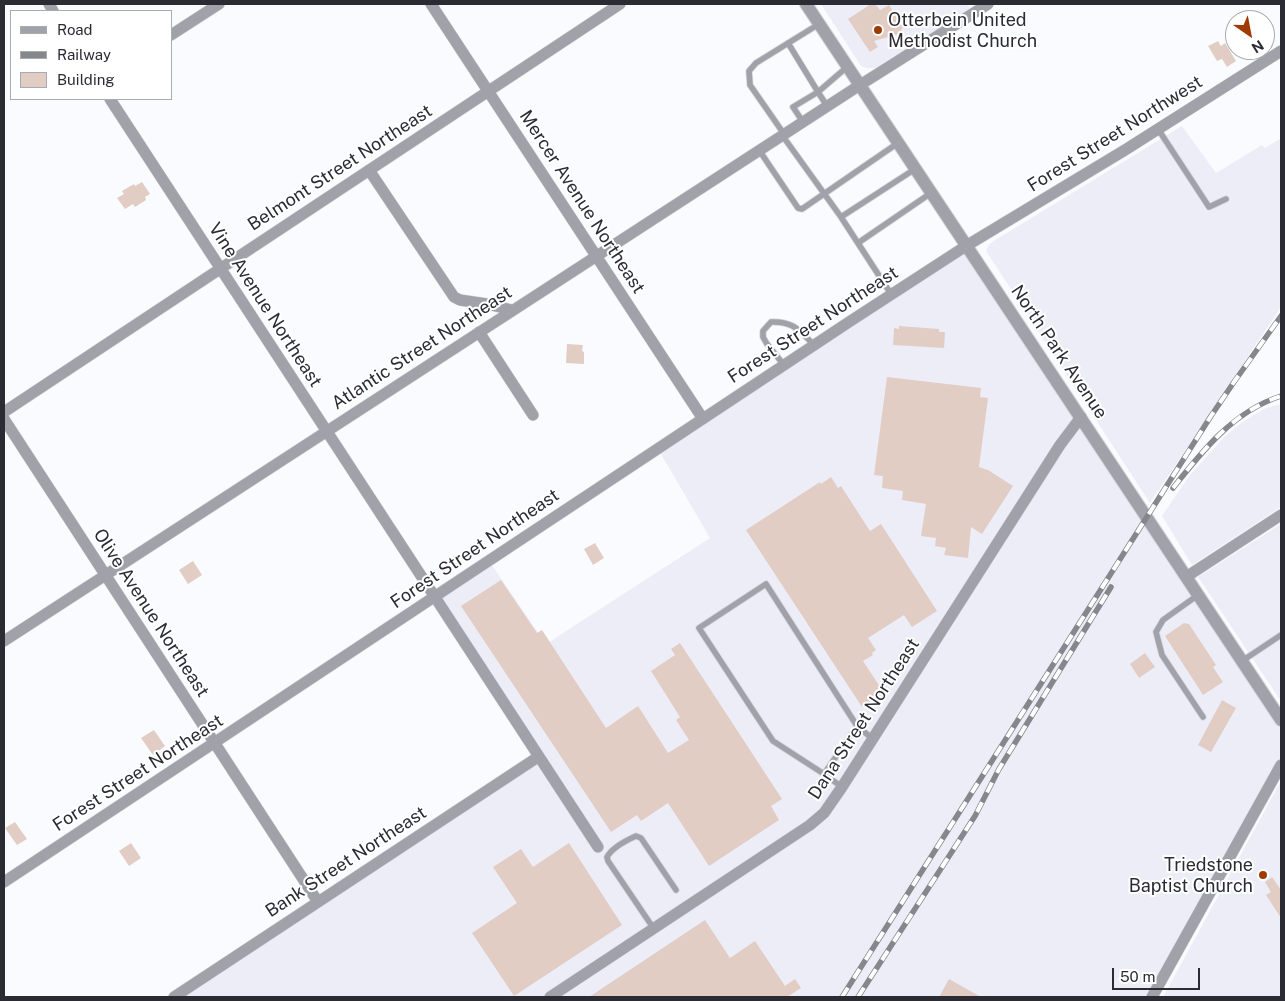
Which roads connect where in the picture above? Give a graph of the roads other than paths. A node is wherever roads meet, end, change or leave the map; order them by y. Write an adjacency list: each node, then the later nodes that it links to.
1 (219, 4): 7 (street)
2 (432, 4): 12 (street, Mercer Avenue Northeast)
3 (620, 4): 12 (street, Belmont Street Northeast)
4 (806, 4): 6 (street, North Park Avenue)
5 (988, 4): 11 (street, Atlantic Street Northeast)
6 (819, 24): 8 (lane); 10 (street, North Park Avenue)
7 (172, 34)
8 (788, 43): 13 (lane); 18 (lane)
9 (1281, 51): 17 (street, Forest Street Northwest)
10 (848, 67): 11 (street, North Park Avenue); 13 (lane)
11 (860, 85): 15 (street, Atlantic Street Northeast); 19 (street, North Park Avenue)
12 (488, 91): 22 (street, Belmont Street Northeast); 29 (street, Mercer Avenue Northeast)
13 (818, 92): 15 (lane); 16 (lane)
14 (111, 100): 30 (street, Vine Avenue Northeast)
15 (827, 106): 16 (street, Atlantic Street Northeast)
16 (803, 122): 18 (street, Atlantic Street Northeast)
17 (1158, 129): 25 (lane); 28 (street, Forest Street Northwest)
18 (783, 135): 20 (street, Atlantic Street Northeast); 24 (lane)
19 (898, 143): 21 (street, North Park Avenue); 24 (lane)
20 (759, 150): 24 (lane); 29 (street, Atlantic Street Northeast)
21 (915, 169): 23 (street, North Park Avenue); 26 (lane)
22 (369, 170): 30 (street, Belmont Street Northeast); 32 (street)
23 (931, 193): 27 (lane); 28 (street, North Park Avenue)
24 (823, 194): 26 (lane)
25 (1226, 198)
26 (841, 217): 27 (lane)
27 (858, 243): 31 (lane)
28 (966, 246): 31 (street, Forest Street Northeast); 38 (street, North Park Avenue)
29 (596, 256): 32 (street, Atlantic Street Northeast); 40 (street, Mercer Avenue Northeast)
30 (220, 268): 36 (street, Belmont Street Northeast); 41 (street, Vine Avenue Northeast)
31 (891, 294): 34 (street, Forest Street Northeast)
32 (512, 310): 33 (street, Atlantic Street Northeast)
33 (479, 332): 37 (street); 41 (street, Atlantic Street Northeast)
34 (814, 345): 35 (street, Forest Street Northeast); 35 (lane)
35 (784, 365): 40 (street, Forest Street Northeast)
36 (4, 412)
37 (533, 415)
38 (1081, 417): 44 (street, North Park Avenue); 53 (street, Dana Street Northeast)
39 (4, 419): 43 (street, Olive Avenue Northeast)
40 (703, 419): 46 (street, Forest Street Northeast)
41 (327, 431): 43 (street, Atlantic Street Northeast); 46 (street, Vine Avenue Northeast)
42 (1281, 515): 44 (street)
43 (105, 575): 48 (street, Atlantic Street Northeast); 54 (street, Olive Avenue Northeast)
44 (1186, 577): 45 (street, North Park Avenue)
45 (1198, 595): 49 (street, North Park Avenue); 51 (lane)
46 (435, 597): 54 (street, Forest Street Northeast); 55 (street, Vine Avenue Northeast)
47 (1281, 635): 49 (lane)
48 (4, 641)
49 (1242, 661): 50 (street, North Park Avenue)
50 (1280, 716)
51 (1203, 717)
52 (857, 726): 53 (lane); 57 (lane); 57 (lane)
53 (873, 739): 58 (street, Dana Street Northeast)
54 (215, 743): 60 (street, Forest Street Northeast); 62 (street, Olive Avenue Northeast)
55 (538, 757): 59 (street, Vine Avenue Northeast); 62 (street, Bank Street Northeast)
56 (1281, 765): 66 (street)
57 (824, 774): 58 (lane)
58 (842, 787): 63 (street, Dana Street Northeast)
59 (598, 847)
60 (4, 882)
61 (676, 890): 63 (lane)
62 (318, 902): 64 (street, Bank Street Northeast)
63 (654, 929): 65 (street, Dana Street Northeast)
64 (174, 997)
65 (550, 997)
66 (1152, 997)

